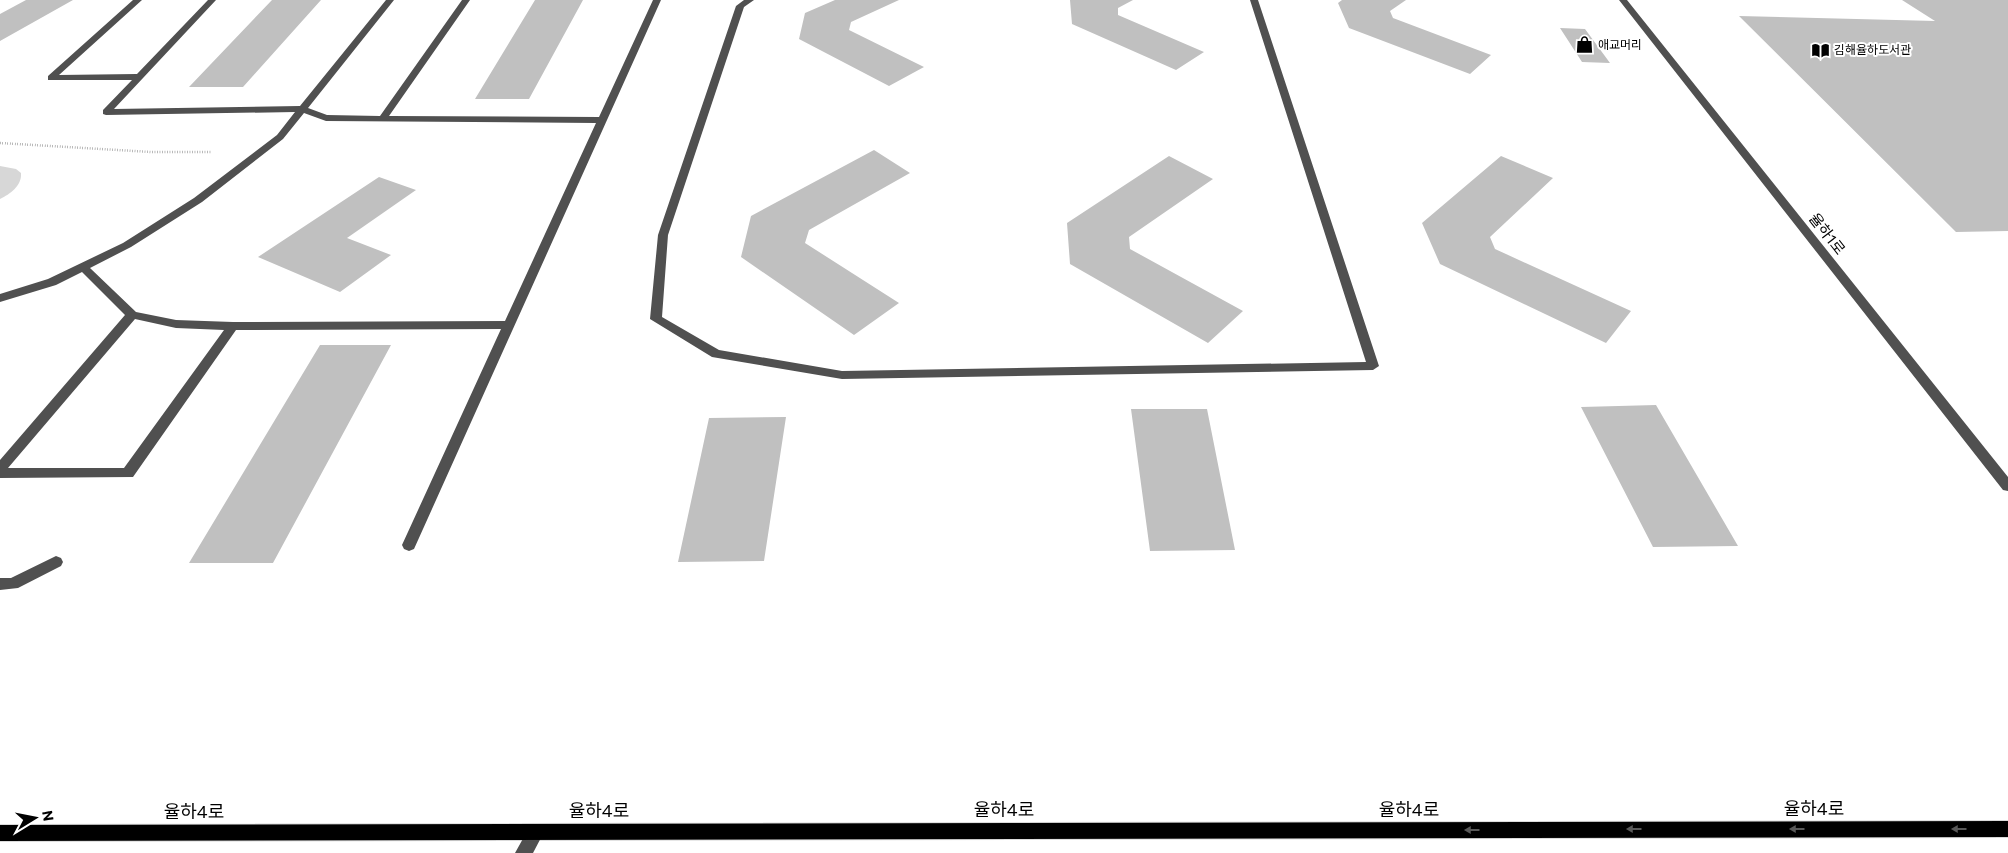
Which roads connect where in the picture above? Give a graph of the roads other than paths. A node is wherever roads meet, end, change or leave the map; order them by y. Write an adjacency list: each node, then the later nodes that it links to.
1 (138, 0): 9 (street)
2 (212, 0): 9 (street)
3 (390, 0): 10 (street)
4 (466, 0): 11 (street)
5 (657, 0): 12 (street)
6 (750, 0): 7 (street)
7 (1254, 0)
8 (1623, 0): 19 (street, 율하1로)
9 (139, 78): 10 (street)
10 (303, 109): 11 (street); 13 (street)
11 (383, 118): 12 (street)
12 (602, 120): 16 (street)
13 (83, 267): 14 (street); 15 (street)
14 (0, 298)
15 (132, 315): 17 (street); 18 (street)
16 (509, 325): 17 (street); 20 (street)
17 (233, 326): 18 (street)
18 (0, 471)
19 (2008, 486)
20 (409, 545)
21 (56, 562): 22 (street)
22 (0, 584)
23 (2008, 829): 24 (main road, 율하4로, one-way to 24)
24 (536, 832): 25 (main road, 율하4로); 26 (street)
25 (0, 833)
26 (524, 853)

